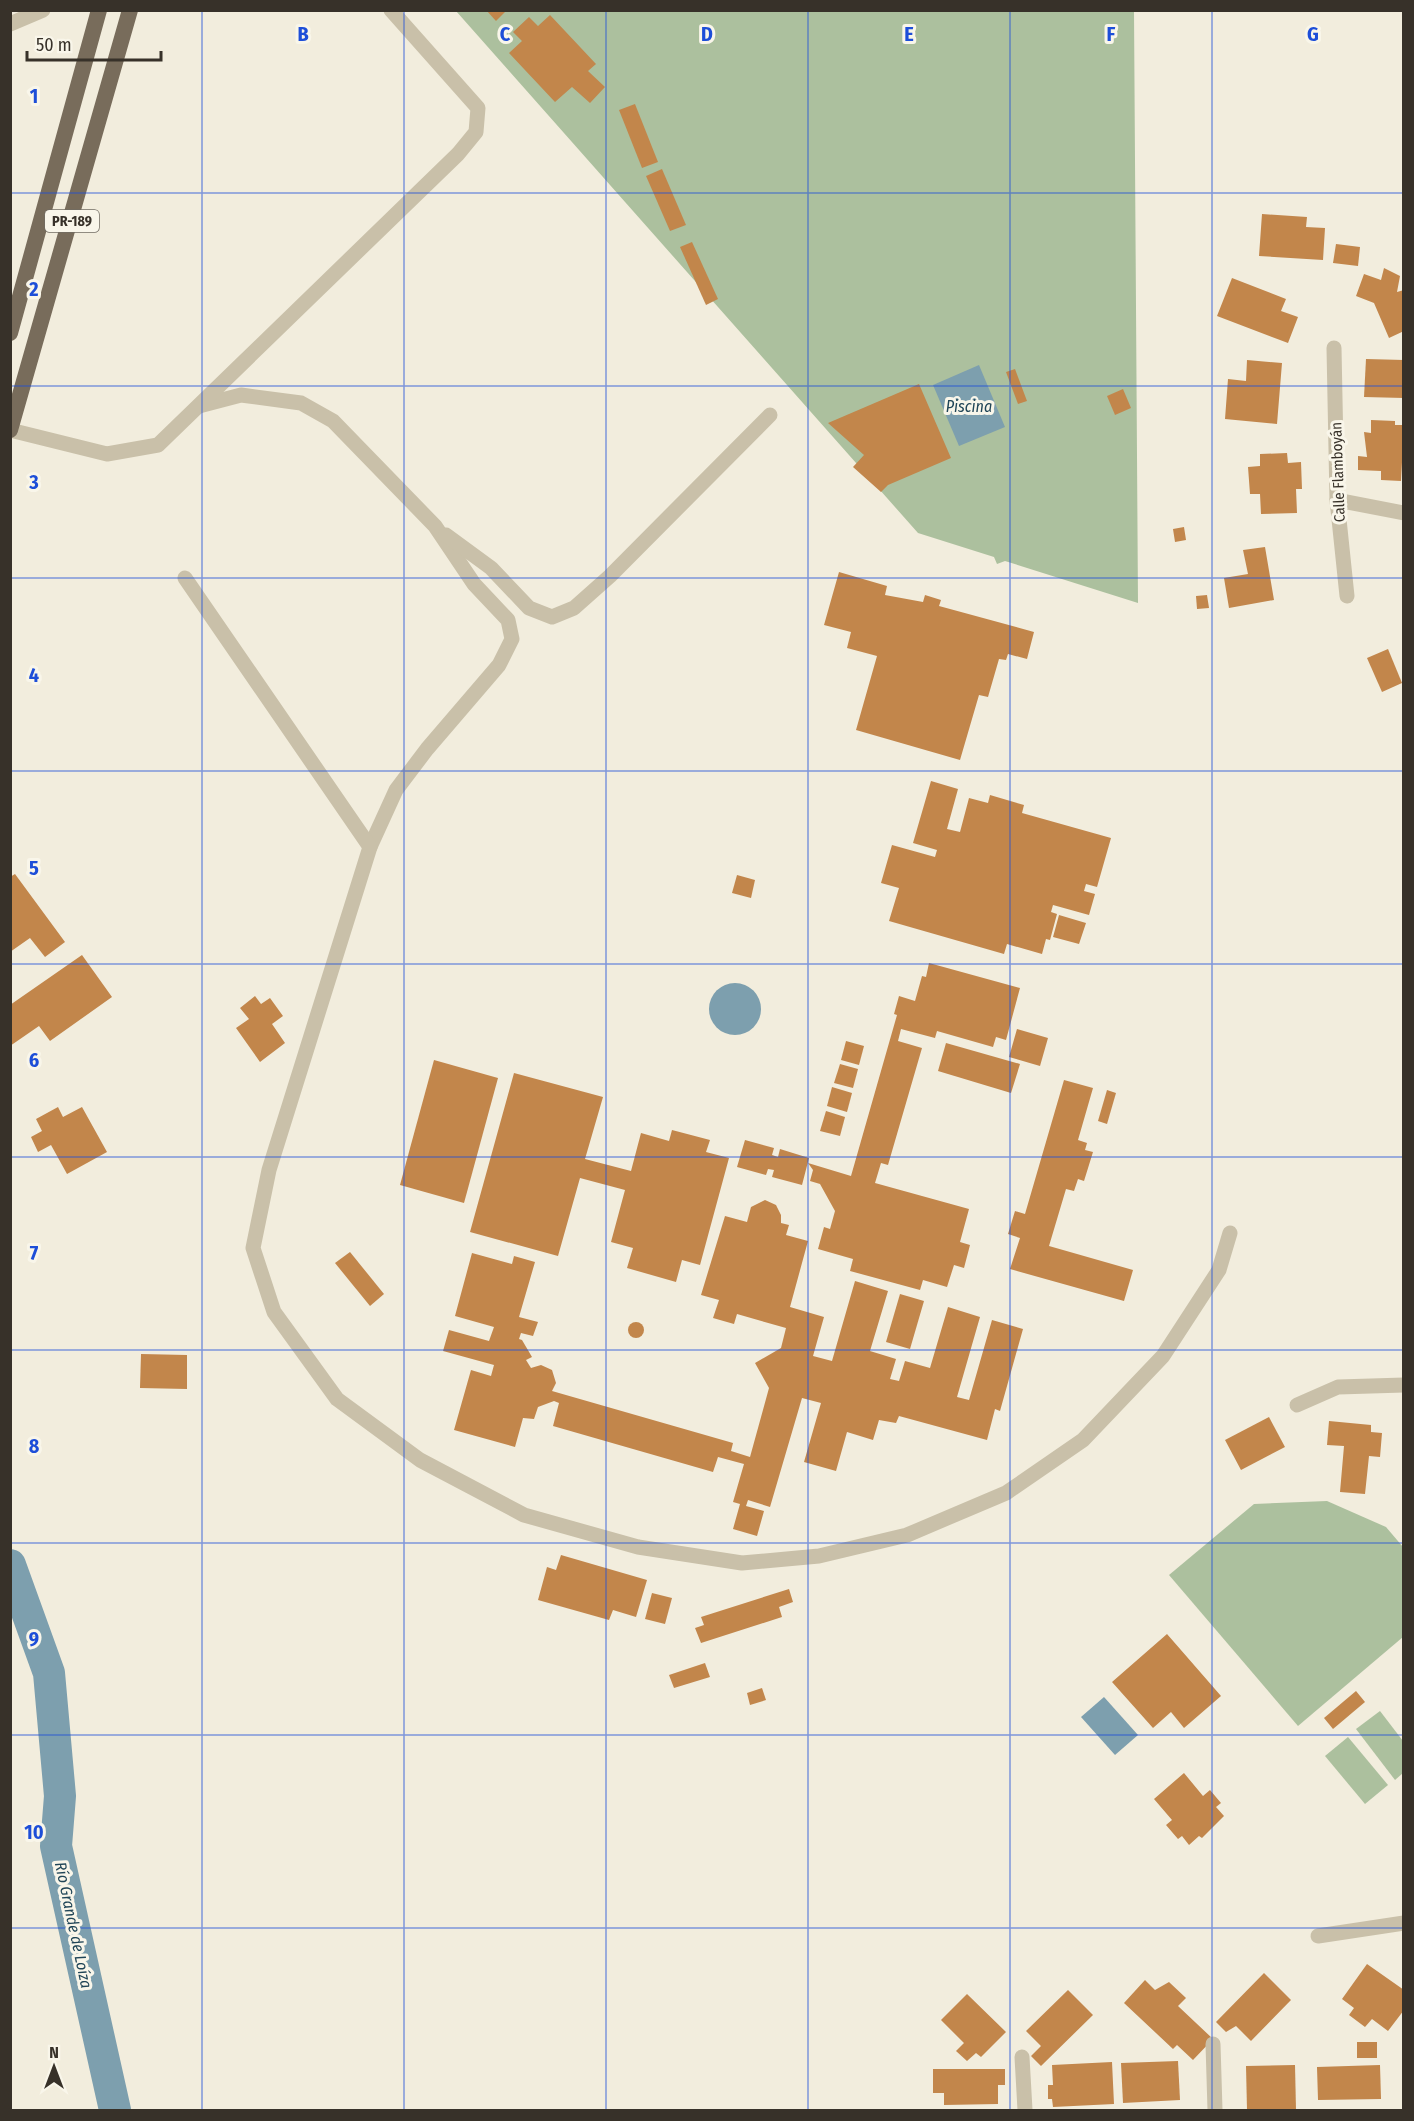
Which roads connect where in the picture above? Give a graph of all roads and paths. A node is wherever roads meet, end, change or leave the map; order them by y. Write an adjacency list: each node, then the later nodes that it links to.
1 (43, 10): 5 (street)
2 (99, 10): 6 (main road, PR-189)
3 (130, 10): 10 (main road, PR-189)
4 (391, 10): 8 (street)
5 (10, 24)
6 (10, 333)
7 (1335, 348): 11 (street, Calle Flamboyán)
8 (196, 407): 10 (street); 13 (street)
9 (770, 415): 13 (street)
10 (11, 430)
11 (1337, 500): 12 (street); 15 (street, Calle Flamboyán)
12 (1404, 513)
13 (435, 526): 16 (street)
14 (185, 578): 16 (street)
15 (1347, 596)
16 (370, 847): 17 (street)
17 (1230, 1233)
18 (1404, 1385): 19 (street)
19 (1297, 1405)
20 (1404, 1923): 21 (street)
21 (1318, 1936)
22 (1212, 2044): 25 (street)
23 (1022, 2057): 24 (street)
24 (1025, 2110)
25 (1215, 2110)

